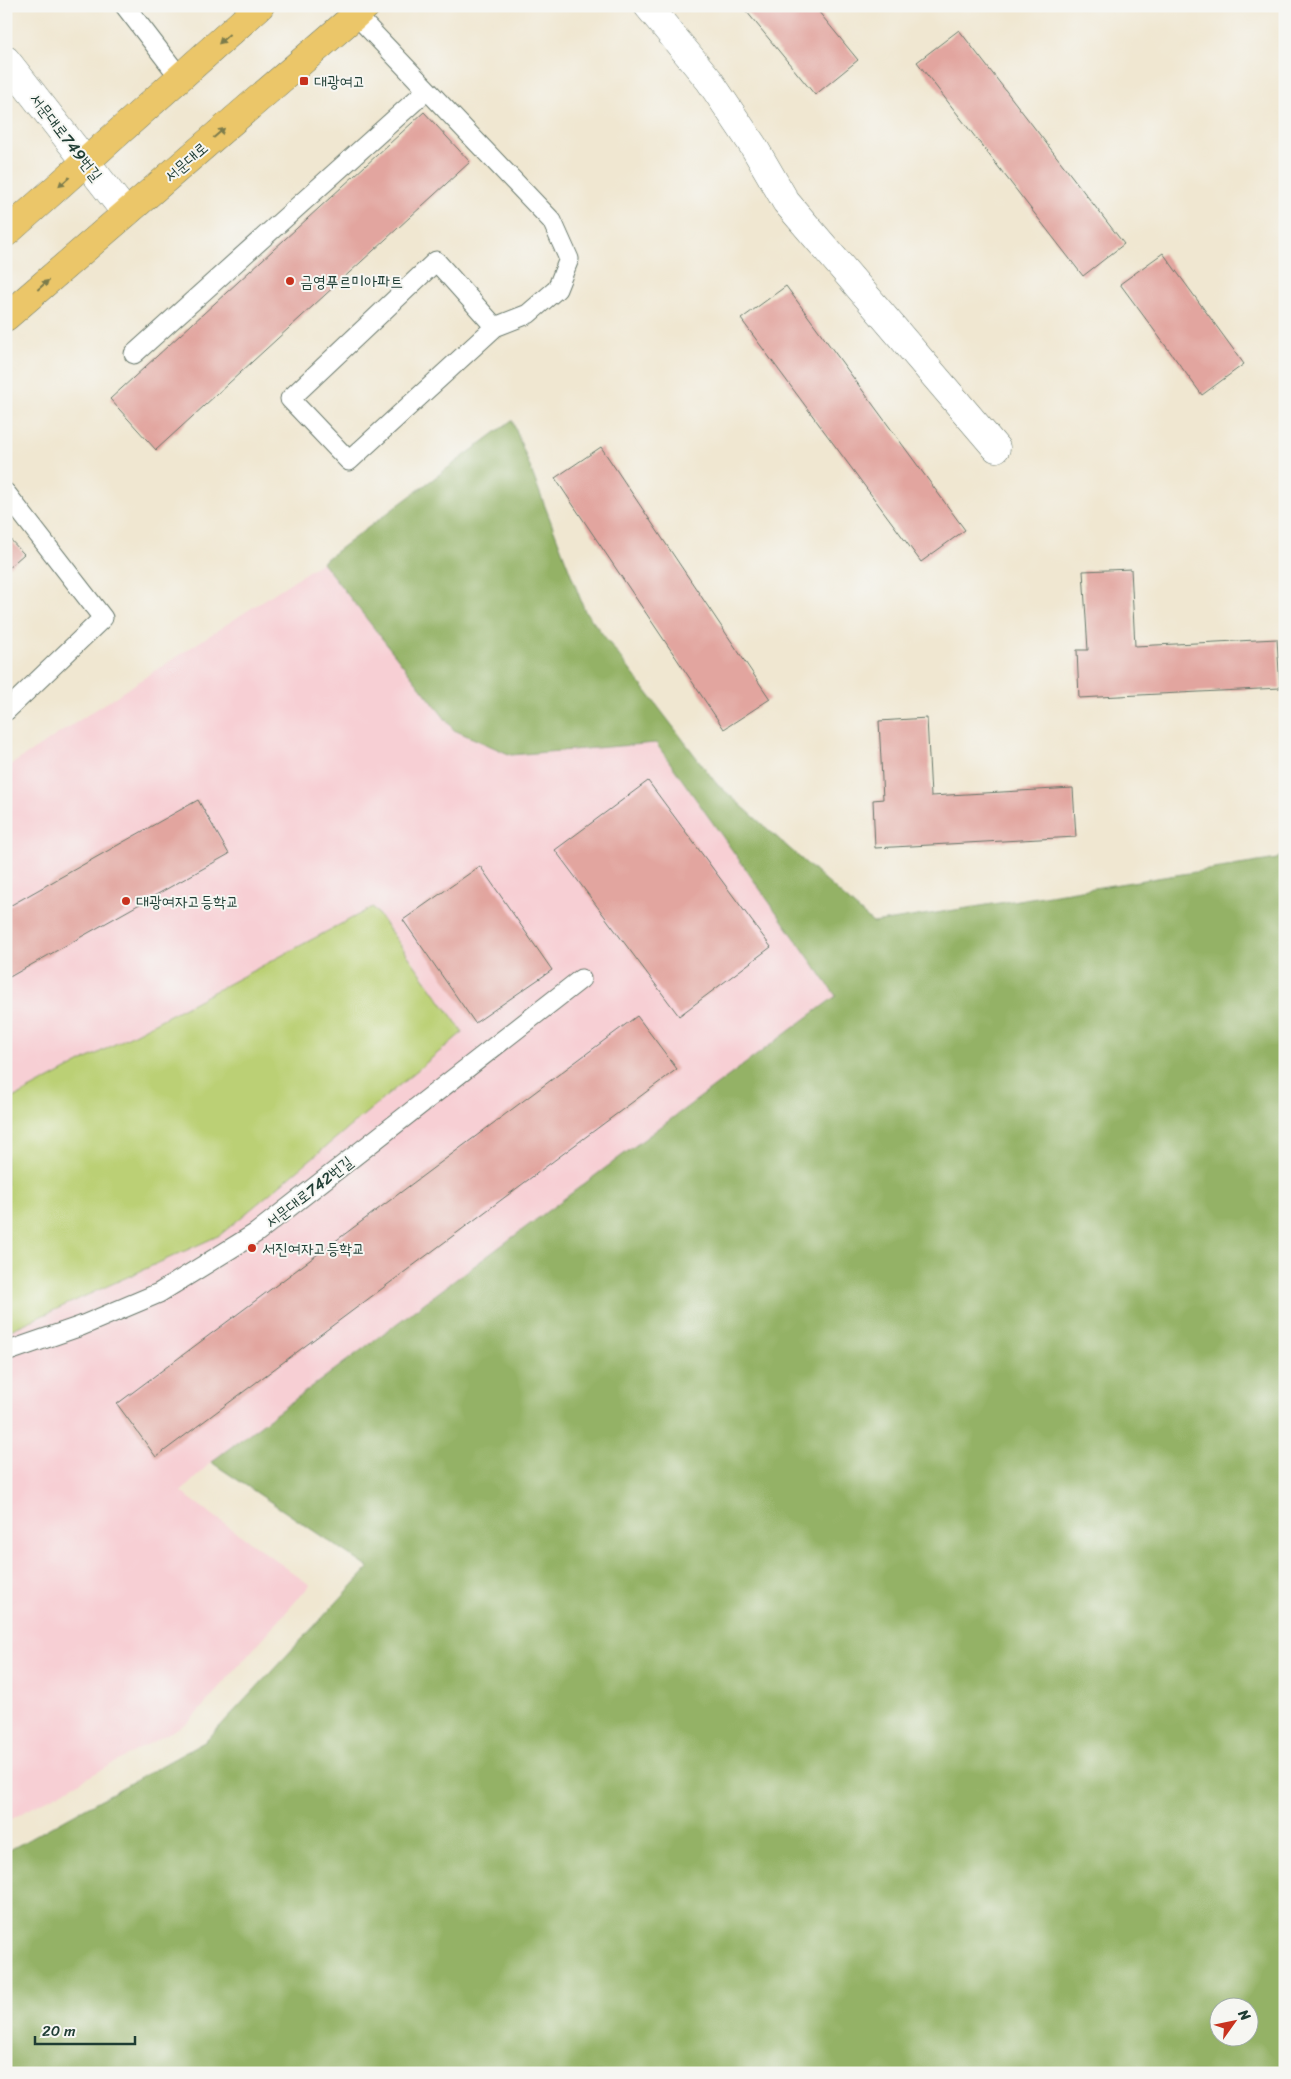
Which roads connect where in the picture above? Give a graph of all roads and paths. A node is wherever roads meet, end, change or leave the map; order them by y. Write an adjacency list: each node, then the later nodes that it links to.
1 (125, 6): 6 (lane)
2 (260, 6): 6 (main road, one-way to 6)
3 (648, 6): 14 (street)
4 (361, 11): 7 (lane); 9 (main road, 서문대로, one-way to 4)
5 (6, 60): 8 (street, 서문대로749번길)
6 (181, 79): 8 (main road)
7 (427, 90): 12 (lane); 13 (lane)
8 (86, 163): 9 (street, 서문대로749번길); 10 (main road, one-way to 10)
9 (126, 213): 11 (main road, 서문대로, one-way to 9)
10 (6, 233)
11 (6, 317)
12 (495, 327): 12 (lane)
13 (134, 354)
14 (996, 448)
15 (6, 492): 16 (lane)
16 (6, 711)
17 (581, 979): 18 (lane, 서문대로742번길)
18 (6, 1352)

